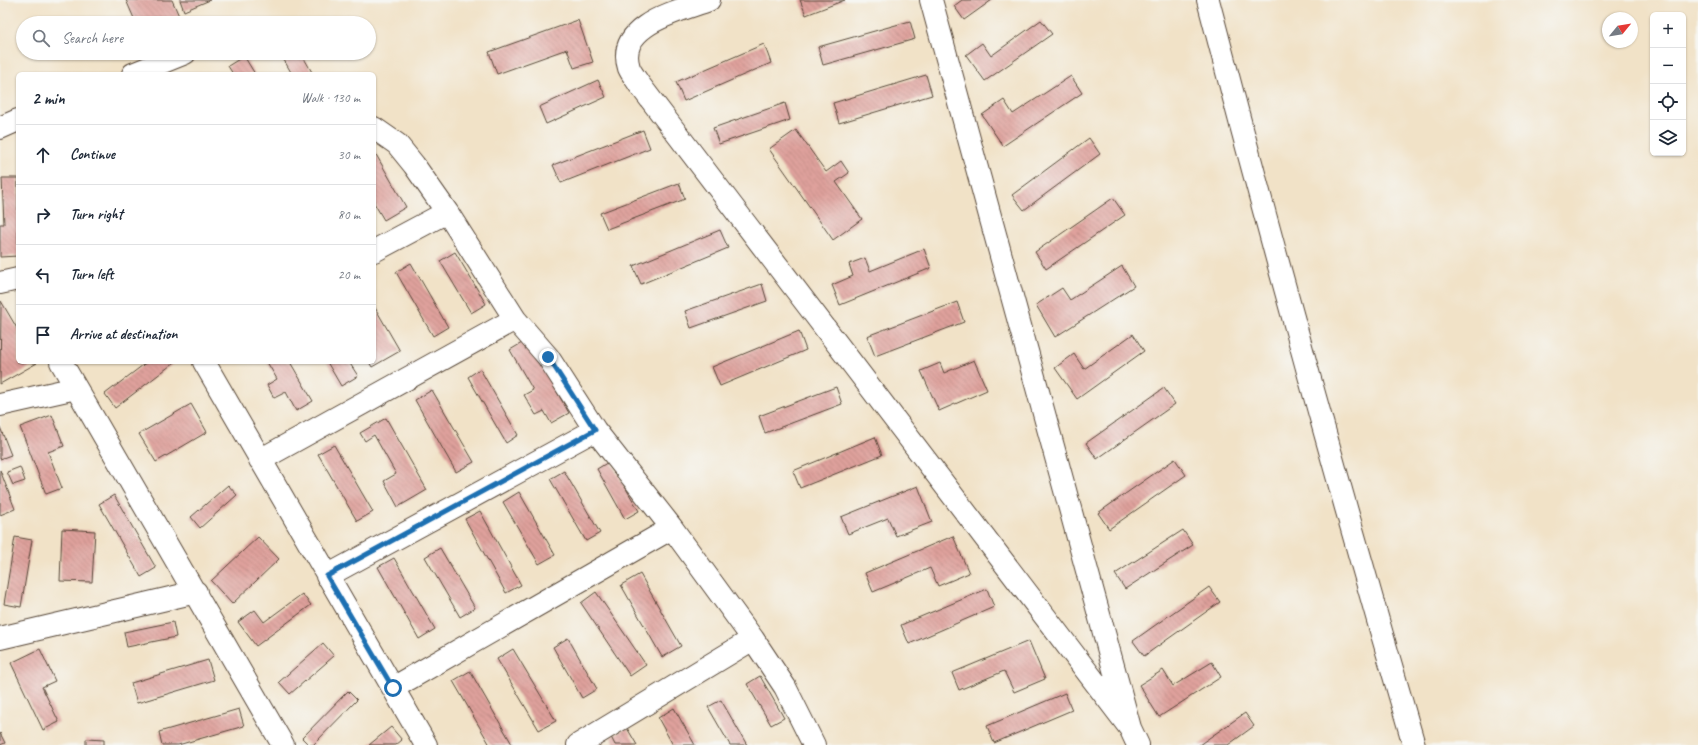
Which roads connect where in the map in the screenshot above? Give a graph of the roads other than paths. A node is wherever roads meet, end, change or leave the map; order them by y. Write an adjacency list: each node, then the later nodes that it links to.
1 (709, 0): 24 (lane)
2 (931, 0): 24 (lane)
3 (1208, 0): 29 (lane)
4 (168, 60): 5 (lane)
5 (138, 72)
6 (16, 121): 7 (lane)
7 (0, 128)
8 (376, 129): 9 (lane)
9 (447, 212): 10 (lane); 11 (lane)
10 (376, 249)
11 (515, 319): 16 (lane); 17 (lane)
12 (62, 364): 14 (lane)
13 (205, 364): 17 (lane)
14 (76, 388): 15 (lane); 20 (lane)
15 (0, 406)
16 (595, 430): 18 (lane); 19 (lane)
17 (260, 460): 19 (lane)
18 (672, 528): 22 (lane); 23 (lane)
19 (327, 576): 23 (lane)
20 (196, 592): 21 (lane); 25 (lane)
21 (0, 638)
22 (753, 639): 27 (lane); 28 (lane)
23 (393, 688): 26 (lane)
24 (1134, 737)
25 (283, 745)
26 (426, 745)
27 (578, 745)
28 (814, 745)
29 (1414, 745)

